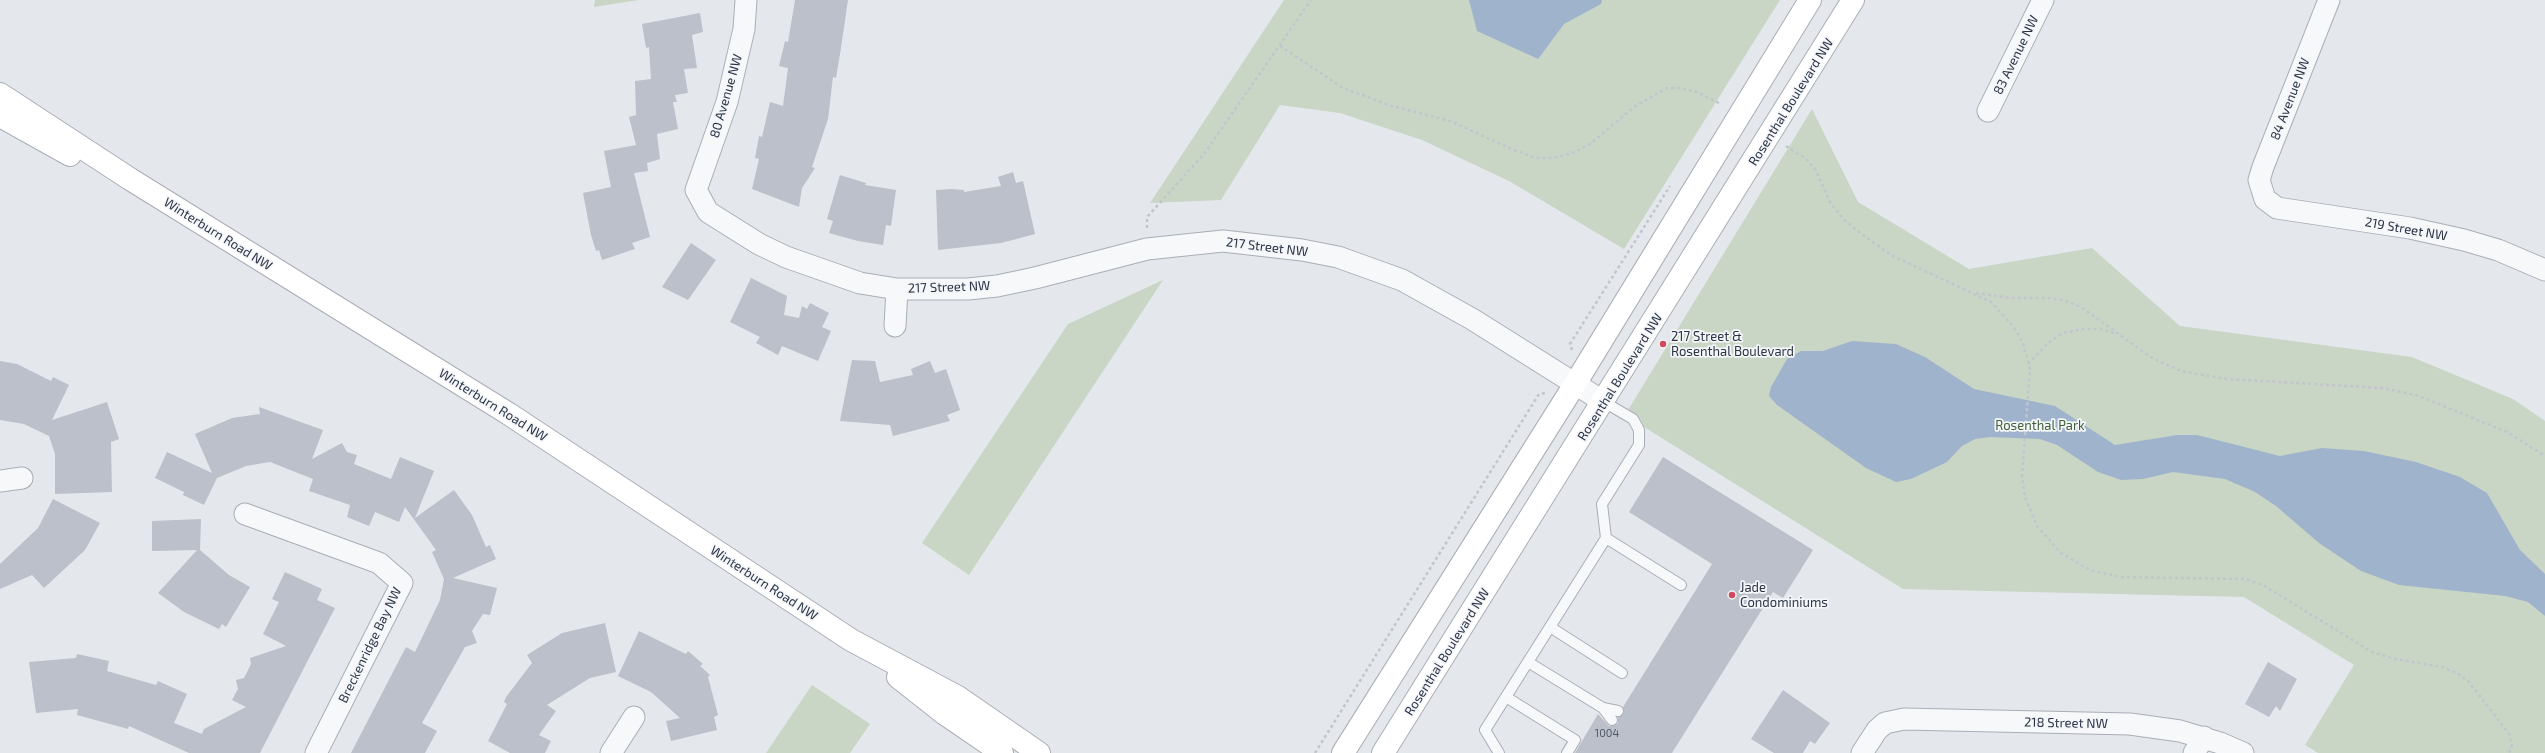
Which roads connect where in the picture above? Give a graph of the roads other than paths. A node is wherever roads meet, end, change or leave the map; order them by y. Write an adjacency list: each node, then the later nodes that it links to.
1 (746, 0): 10 (street, 80 Avenue NW)
2 (1810, 0): 15 (street)
3 (1853, 0): 16 (street, Rosenthal Boulevard NW)
4 (2043, 0): 7 (street, 83 Avenue NW)
5 (2329, 0): 11 (street, 84 Avenue NW)
6 (0, 94): 9 (street, Winterburn Road NW)
7 (1988, 111)
8 (0, 116): 9 (street, Winterburn Road NW)
9 (130, 179): 23 (street, Winterburn Road NW)
10 (696, 190): 13 (street, 217 Street NW)
11 (2265, 199): 12 (street, 219 Street NW)
12 (2545, 270)
13 (897, 289): 14 (street, 217 Street NW); 15 (street, 217 Street NW)
14 (895, 326)
15 (1576, 384): 16 (street, 217 Street NW); 36 (street)
16 (1604, 402): 20 (lane); 37 (street, Rosenthal Boulevard NW)
17 (22, 478): 18 (street)
18 (0, 481)
19 (245, 514): 32 (street, Breckenridge Bay NW)
20 (1606, 538): 21 (lane); 22 (lane)
21 (1681, 586)
22 (1550, 627): 24 (lane); 25 (lane)
23 (851, 640): 34 (street, Winterburn Road NW); 35 (street, Winterburn Road NW)
24 (1528, 662): 26 (lane); 27 (lane)
25 (1622, 673)
26 (1506, 698): 38 (lane); 39 (lane)
27 (1603, 708): 28 (lane); 30 (lane)
28 (1618, 711)
29 (634, 717): 33 (street)
30 (1612, 720)
31 (2199, 745): 40 (street, 218 Street NW); 41 (street, 218 Street NW)
32 (316, 753)
33 (611, 753)
34 (1002, 753)
35 (1039, 753)
36 (1343, 753)
37 (1383, 753)
38 (1499, 753)
39 (1566, 753)
40 (1862, 753)
41 (2243, 753)

